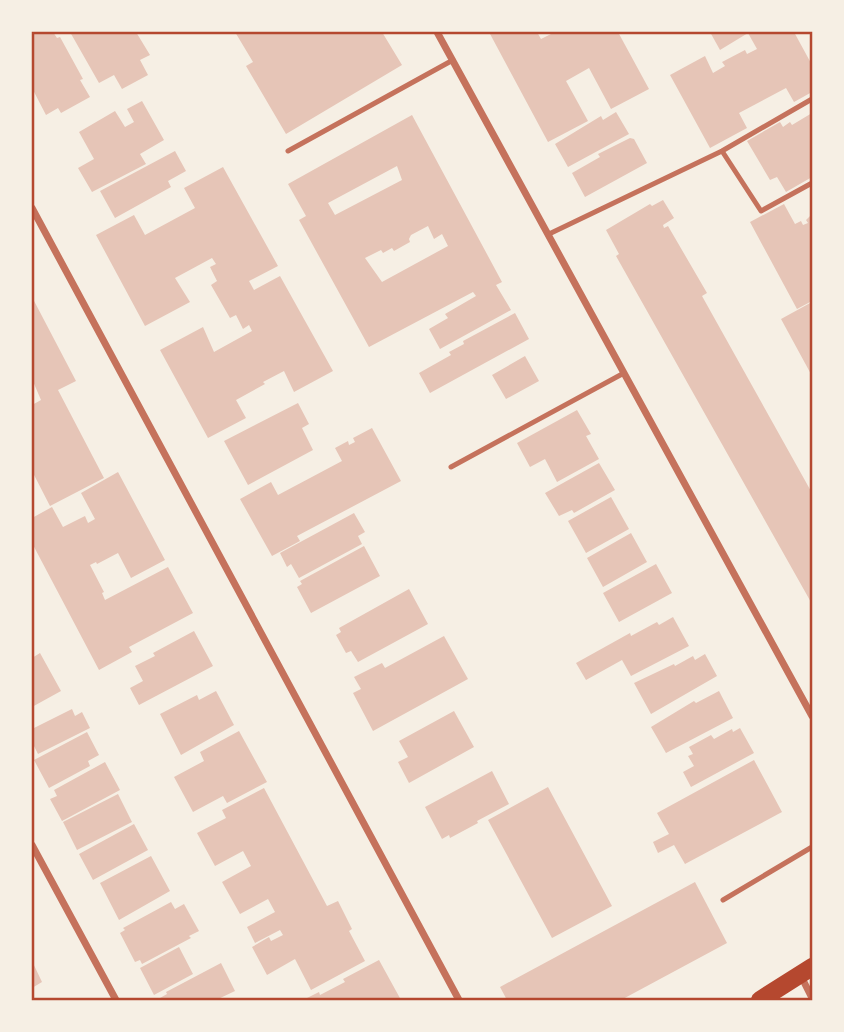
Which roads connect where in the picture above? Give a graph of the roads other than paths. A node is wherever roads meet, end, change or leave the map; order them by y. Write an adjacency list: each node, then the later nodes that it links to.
1 (437, 32): 2 (street)
2 (453, 60): 4 (lane); 8 (street)
3 (813, 99): 5 (lane)
4 (288, 151)
5 (722, 151): 6 (lane); 8 (lane)
6 (813, 183)
7 (32, 208): 18 (street)
8 (549, 234): 9 (street)
9 (624, 373): 10 (lane); 11 (street)
10 (451, 467)
11 (813, 716)
12 (32, 845): 17 (street)
13 (813, 847): 14 (lane)
14 (723, 900)
15 (806, 971): 16 (street); 19 (main road)
16 (813, 998)
17 (116, 1000)
18 (459, 1000)
19 (760, 1000)

